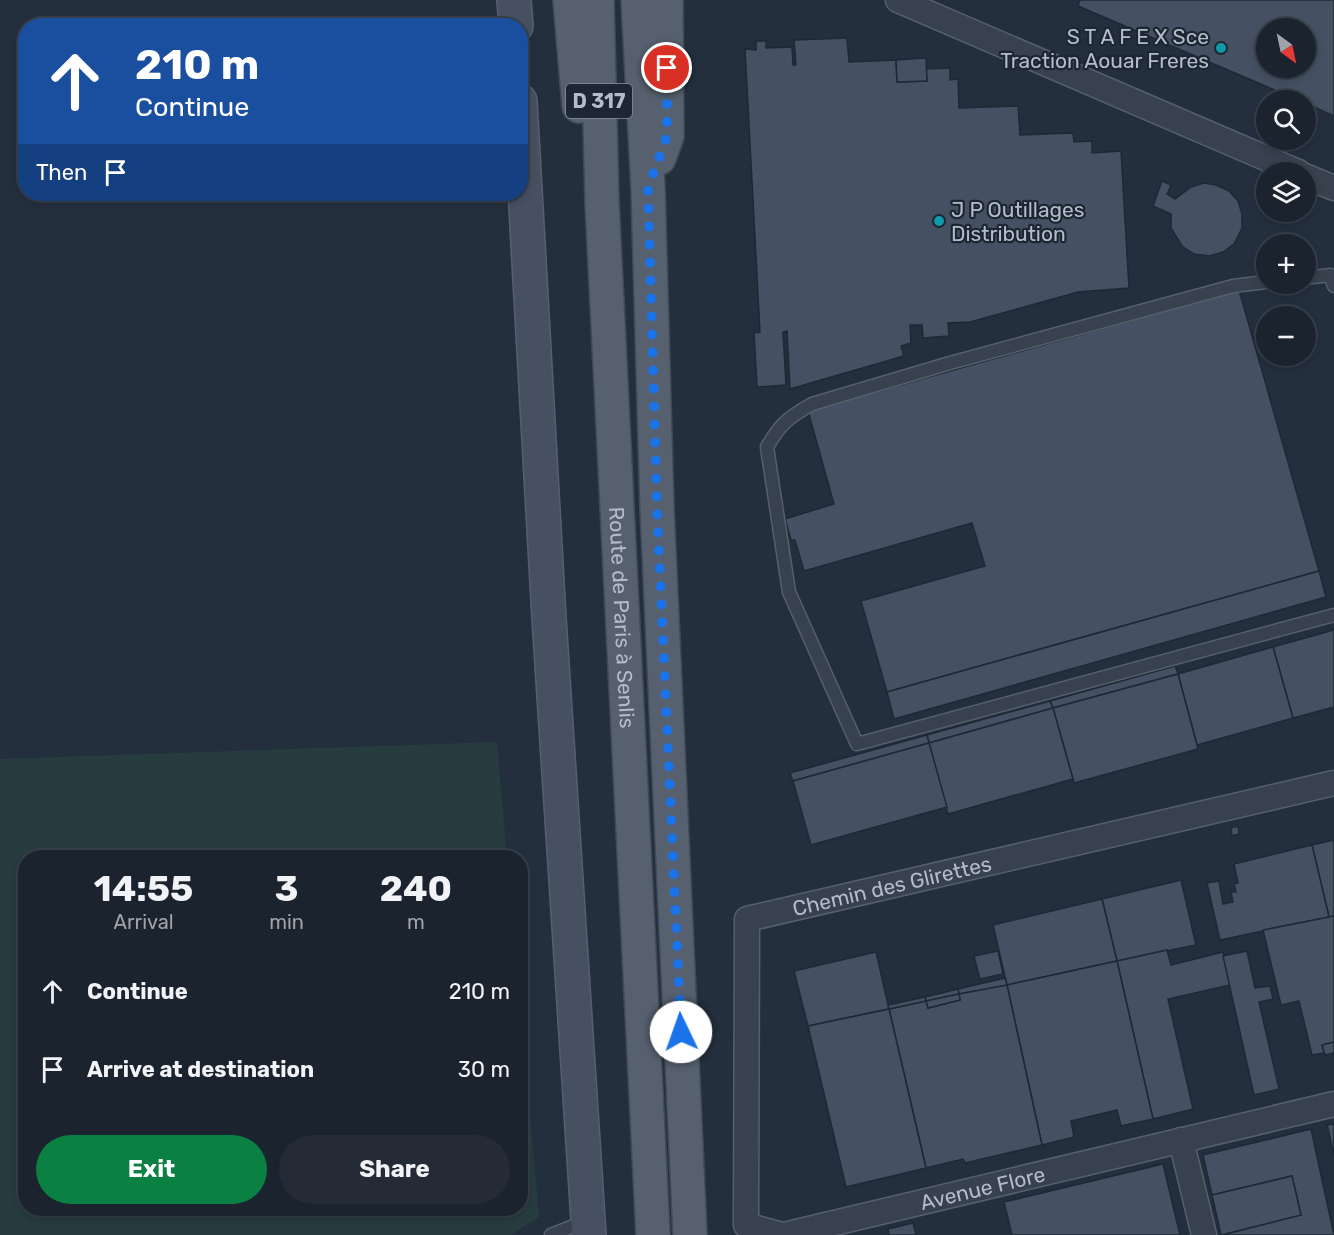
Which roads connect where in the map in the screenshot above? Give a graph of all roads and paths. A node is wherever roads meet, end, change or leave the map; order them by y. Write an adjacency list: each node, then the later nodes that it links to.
1 (514, 0): 7 (street)
2 (570, 0): 13 (main road)
3 (597, 0): 13 (main road, Route de Paris à Senlis / D 317)
4 (638, 0): 10 (main road, Route de Paris à Senlis / D 317)
5 (666, 0): 10 (main road)
6 (898, 0): 8 (street)
7 (515, 18)
8 (1275, 162)
9 (1316, 181): 11 (street)
10 (648, 188): 25 (main road, Route de Paris à Senlis / D 317)
11 (1334, 188)
12 (526, 201): 22 (street)
13 (602, 202): 24 (main road, Route de Paris à Senlis / D 317)
14 (1316, 277): 16 (lane)
15 (1256, 283): 17 (lane)
16 (1334, 286)
17 (1334, 615)
18 (1334, 783): 21 (street, Chemin des Glirettes)
19 (1334, 1104): 20 (street, Avenue Flore)
20 (1181, 1140): 26 (street, Avenue Flore); 27 (street)
21 (746, 1226): 26 (street, Avenue Flore)
22 (589, 1228): 23 (lane)
23 (551, 1235)
24 (653, 1235)
25 (690, 1235)
26 (783, 1235)
27 (1204, 1235)

